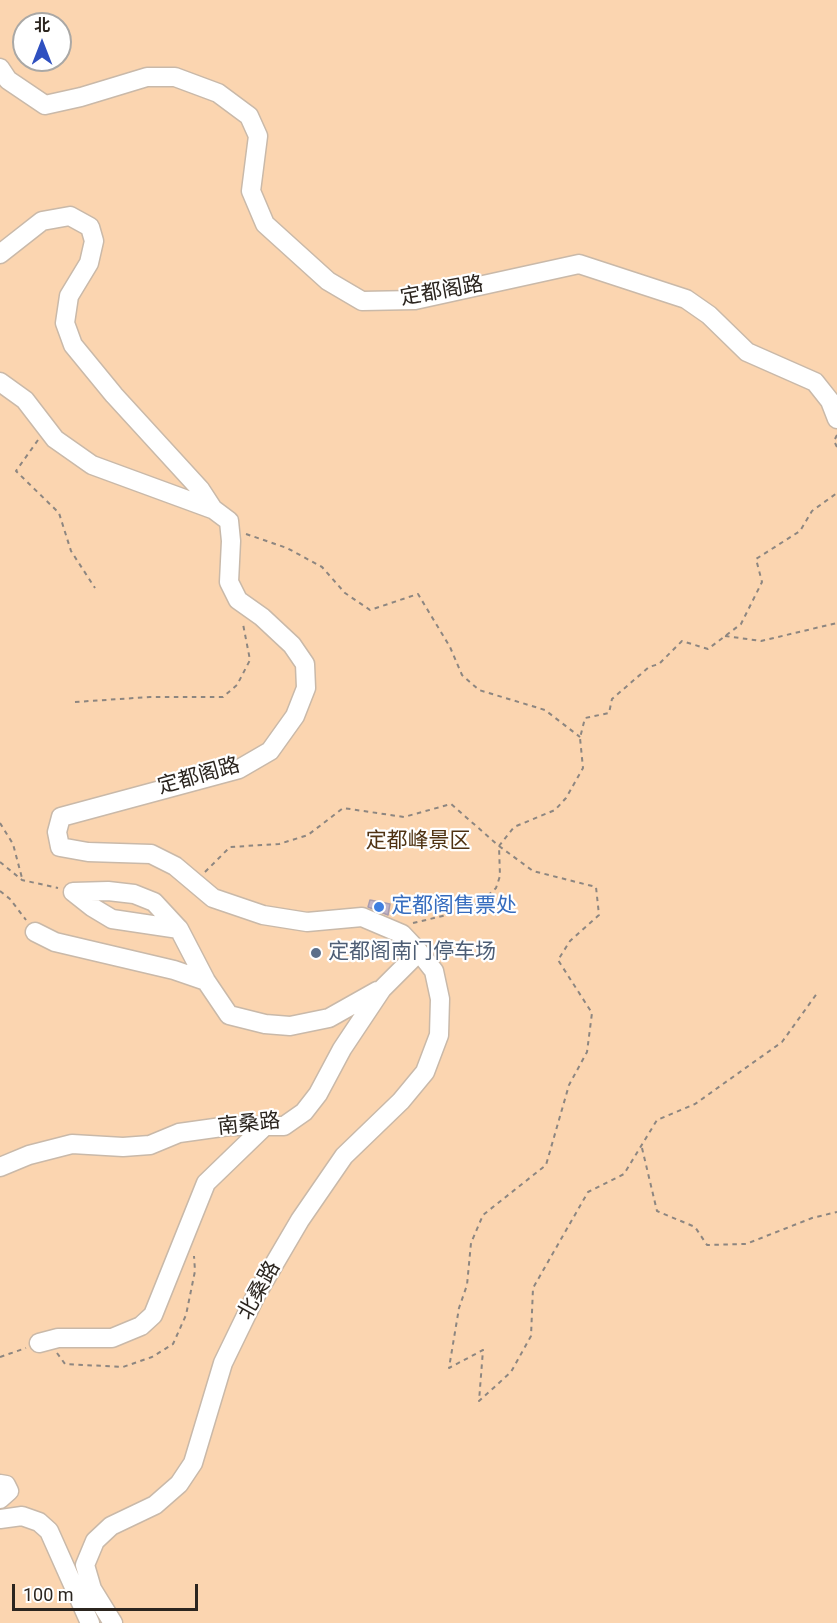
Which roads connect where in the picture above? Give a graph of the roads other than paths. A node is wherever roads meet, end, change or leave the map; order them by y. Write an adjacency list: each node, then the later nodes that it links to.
1 (0, 68): 4 (street, 定都阁路)
2 (0, 254): 5 (street)
3 (0, 382): 5 (street)
4 (837, 419)
5 (213, 509): 8 (street, 定都阁路)
6 (179, 929): 6 (street); 9 (street)
7 (35, 932): 9 (street)
8 (419, 952): 10 (street, 南桑路); 18 (street, 北桑路)
9 (206, 981): 10 (street)
10 (382, 988): 11 (street, 南桑路)
11 (266, 1126): 12 (street, 南桑路); 13 (street)
12 (0, 1167)
13 (39, 1343)
14 (0, 1484): 15 (street)
15 (0, 1499)
16 (0, 1519): 17 (street)
17 (90, 1623)
18 (113, 1623)

